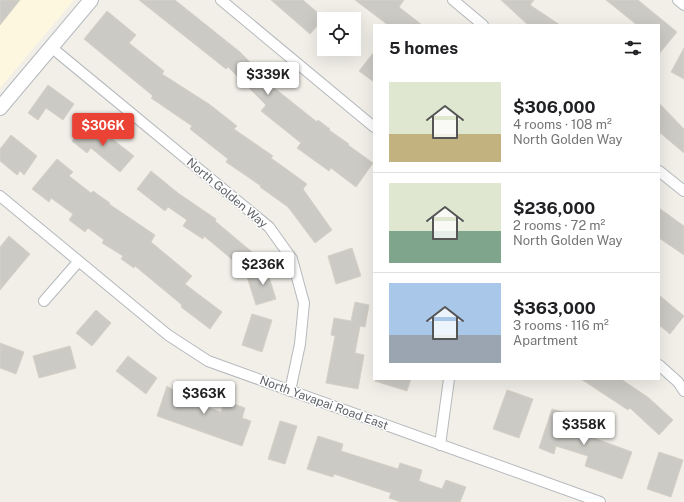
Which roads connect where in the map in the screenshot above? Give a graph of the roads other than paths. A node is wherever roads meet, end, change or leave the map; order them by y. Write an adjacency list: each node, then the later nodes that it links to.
1 (91, 0): 7 (street)
2 (220, 0): 9 (street)
3 (453, 0): 6 (street)
4 (678, 0): 5 (street)
5 (684, 5)
6 (482, 24)
7 (51, 47): 8 (street); 17 (street, North Golden Way)
8 (0, 108)
9 (373, 126)
10 (660, 172): 11 (street)
11 (684, 192)
12 (0, 196): 13 (street, North Yavapai Road East)
13 (78, 262): 14 (street); 17 (street, North Yavapai Road East)
14 (44, 301)
15 (660, 366): 18 (street)
16 (449, 380): 19 (street)
17 (290, 391): 19 (street, North Yavapai Road East)
18 (684, 392)
19 (440, 445): 20 (street, North Yavapai Road East)
20 (600, 502)

